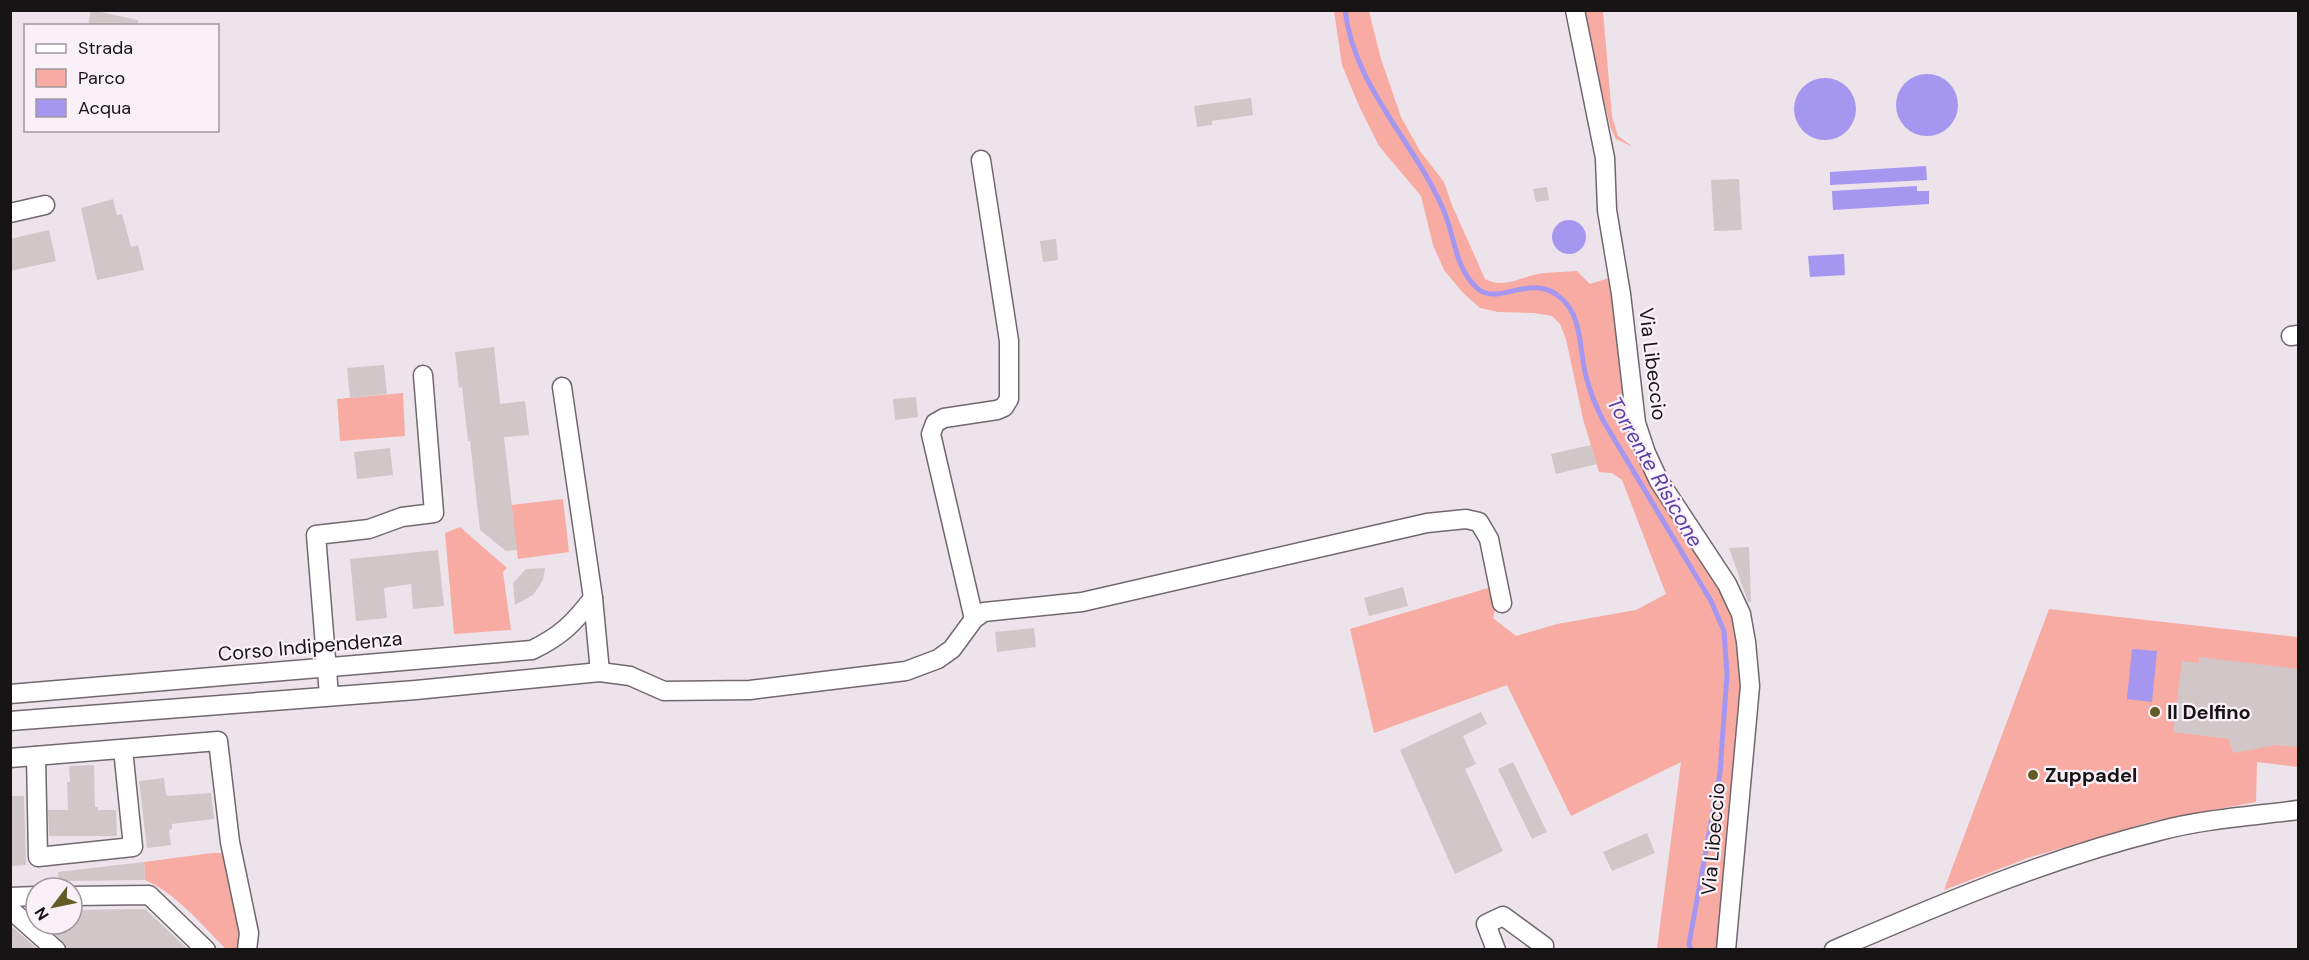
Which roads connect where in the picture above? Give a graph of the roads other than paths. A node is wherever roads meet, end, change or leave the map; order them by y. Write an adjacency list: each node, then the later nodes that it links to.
1 (1575, 10): 28 (street, Via Libeccio)
2 (981, 160): 9 (street)
3 (45, 205): 4 (street)
4 (10, 213)
5 (423, 375): 11 (street)
6 (562, 387): 7 (street)
7 (592, 598): 10 (street, Corso Indipendenza); 12 (street)
8 (1502, 603): 9 (street)
9 (974, 619): 12 (street)
10 (483, 655): 11 (street, Corso Indipendenza); 13 (street)
11 (327, 668): 14 (street, Corso Indipendenza); 15 (street)
12 (600, 672): 13 (street)
13 (485, 684): 15 (street)
14 (10, 694)
15 (329, 695): 16 (street)
16 (10, 721)
17 (123, 749): 18 (street); 18 (street); 25 (street)
18 (36, 756): 19 (street)
19 (10, 758)
20 (2298, 810): 29 (street)
21 (84, 896): 24 (street)
22 (10, 909): 23 (street)
23 (56, 950)
24 (206, 950)
25 (247, 950)
26 (1496, 950): 27 (street)
27 (1544, 950)
28 (1726, 950)
29 (1834, 950)

